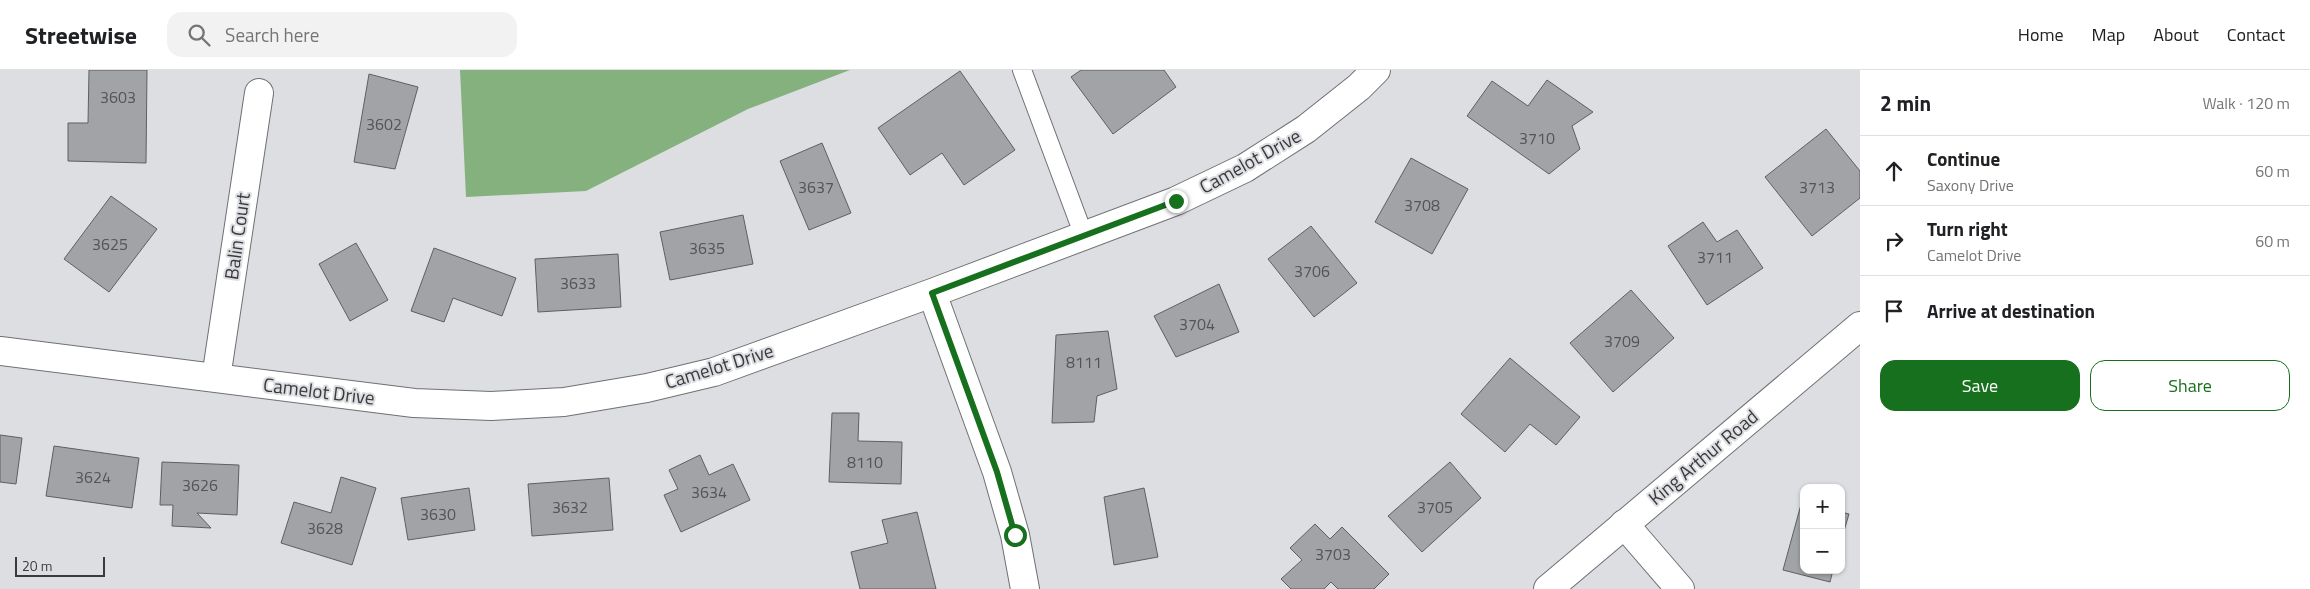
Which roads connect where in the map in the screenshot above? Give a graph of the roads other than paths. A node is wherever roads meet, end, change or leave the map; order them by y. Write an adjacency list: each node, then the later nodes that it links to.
1 (1022, 70): 4 (lane)
2 (1376, 70): 4 (street, Camelot Drive)
3 (258, 93): 8 (street, Balin Court)
4 (1084, 236): 5 (street, Camelot Drive)
5 (932, 293): 8 (street, Camelot Drive); 10 (street)
6 (1860, 326): 9 (street, King Arthur Road)
7 (0, 351): 8 (street, Camelot Drive)
8 (216, 378)
9 (1624, 524): 11 (street, King Arthur Road); 12 (street)
10 (1025, 589)
11 (1548, 589)
12 (1680, 589)

